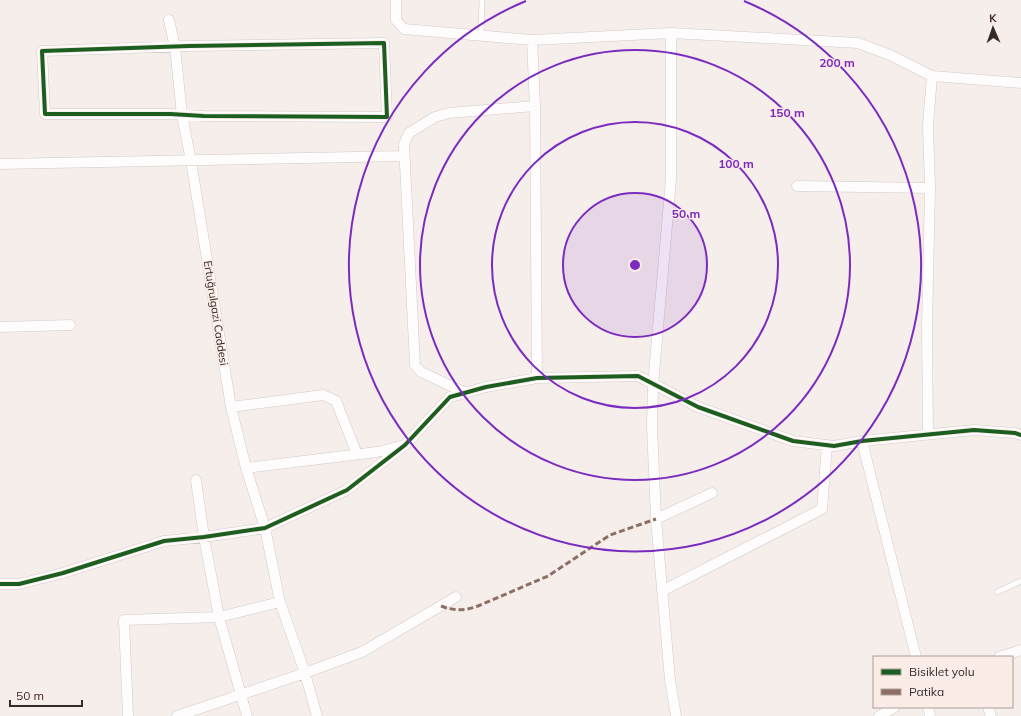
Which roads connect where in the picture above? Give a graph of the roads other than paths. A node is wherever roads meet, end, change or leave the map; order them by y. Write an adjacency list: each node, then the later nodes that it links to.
1 (396, 0): 5 (street)
2 (482, 0): 5 (lane)
3 (169, 20): 7 (street, Ertuğrulgazi Caddesi)
4 (672, 33): 6 (street); 8 (street); 20 (street)
5 (481, 35): 6 (street)
6 (532, 40): 10 (street)
7 (175, 47): 11 (street, Ertuğrulgazi Caddesi); 11 (street); 11 (street)
8 (932, 76): 9 (street); 16 (street)
9 (1021, 82)
10 (535, 106): 12 (street); 19 (street)
11 (182, 115): 13 (street, Ertuğrulgazi Caddesi)
12 (404, 156): 13 (street); 21 (street)
13 (191, 160): 14 (street); 22 (street, Ertuğrulgazi Caddesi)
14 (0, 164)
15 (797, 186): 16 (street)
16 (930, 188): 23 (street)
17 (70, 325): 18 (street)
18 (0, 327)
19 (537, 378): 20 (street); 21 (street)
20 (653, 385): 27 (street); 32 (street)
21 (466, 393): 26 (street)
22 (231, 407): 28 (street); 29 (street, Ertuğrulgazi Caddesi)
23 (928, 434): 24 (street); 25 (street)
24 (1021, 435)
25 (862, 441): 27 (street); 43 (street)
26 (405, 445): 28 (street); 33 (street)
27 (827, 445): 37 (street)
28 (357, 454): 29 (street)
29 (246, 468): 33 (street, Ertuğrulgazi Caddesi)
30 (196, 480): 34 (street)
31 (712, 493): 32 (street)
32 (656, 519): 37 (street)
33 (265, 528): 34 (street); 40 (street, Ertuğrulgazi Caddesi)
34 (204, 537): 36 (street); 41 (street)
35 (1021, 581): 38 (lane)
36 (0, 584)
37 (662, 591): 52 (street)
38 (997, 592)
39 (456, 597): 45 (street)
40 (280, 602): 41 (street); 45 (street, Ertuğrulgazi Caddesi)
41 (219, 617): 46 (street); 48 (street)
42 (1021, 650): 44 (street)
43 (916, 656)
44 (1002, 656)
45 (305, 673): 46 (street); 51 (street, Ertuğrulgazi Caddesi)
46 (240, 695): 49 (street); 50 (street)
47 (893, 708): 53 (street)
48 (128, 716)
49 (177, 716)
50 (247, 716)
51 (317, 716)
52 (676, 716)
53 (879, 716)

